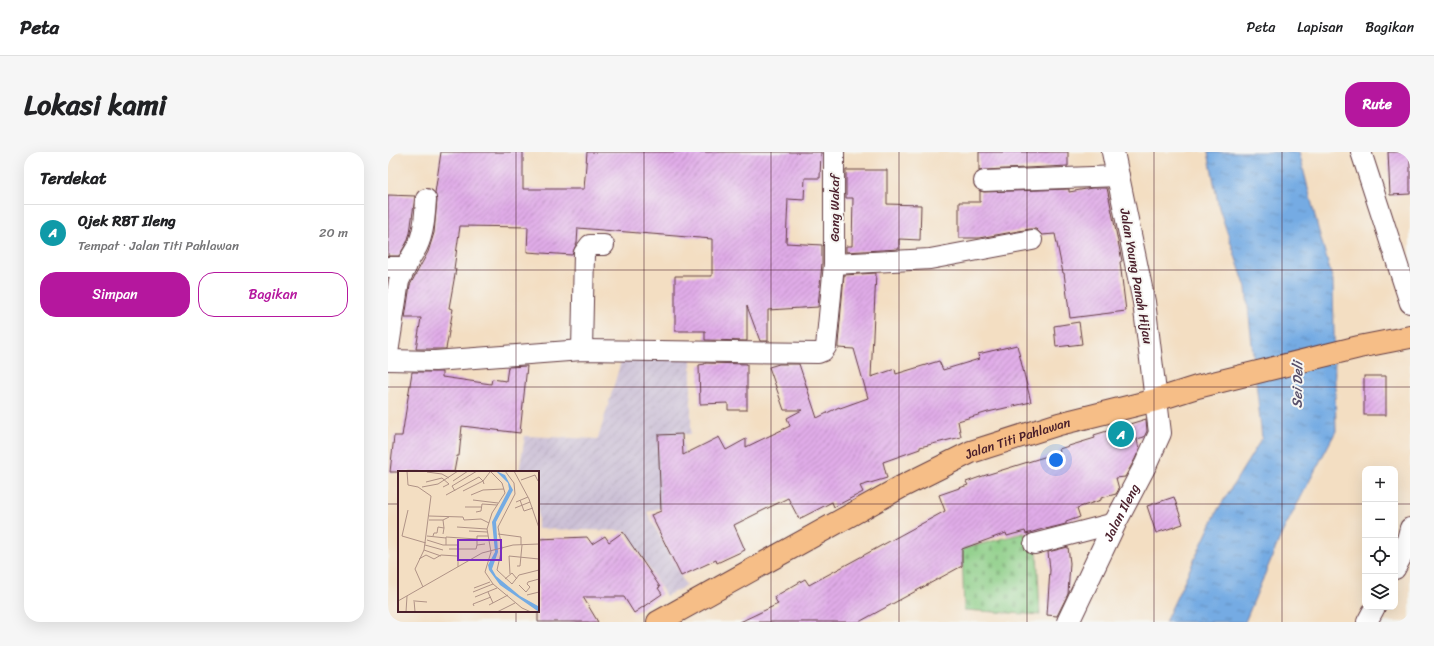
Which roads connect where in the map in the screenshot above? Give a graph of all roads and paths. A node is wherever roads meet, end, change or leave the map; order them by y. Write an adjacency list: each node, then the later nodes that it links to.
1 (834, 152): 9 (street, Gang Wakaf)
2 (1113, 152): 4 (street, Jalan Young Panah Hijau)
3 (1361, 152): 11 (street)
4 (1119, 176): 5 (street); 15 (street, Jalan Young Panah Hijau)
5 (984, 181)
6 (426, 199): 10 (street)
7 (1032, 240): 9 (street)
8 (604, 245): 13 (street)
9 (834, 264): 13 (street, Gang Wakaf)
10 (397, 267): 14 (street)
11 (1410, 303)
12 (1410, 337): 15 (main road, Jalan Titi Pahlawan)
13 (582, 350): 14 (street, Gang Wakaf)
14 (390, 358)
15 (1156, 400): 16 (street, Jalan Ileng); 21 (main road, Jalan Titi Pahlawan)
16 (1115, 523): 18 (street); 22 (street, Jalan Ileng)
17 (1410, 528): 19 (street)
18 (1034, 544)
19 (1398, 563)
20 (1373, 610): 23 (street)
21 (658, 622)
22 (1068, 622)
23 (1367, 622)

